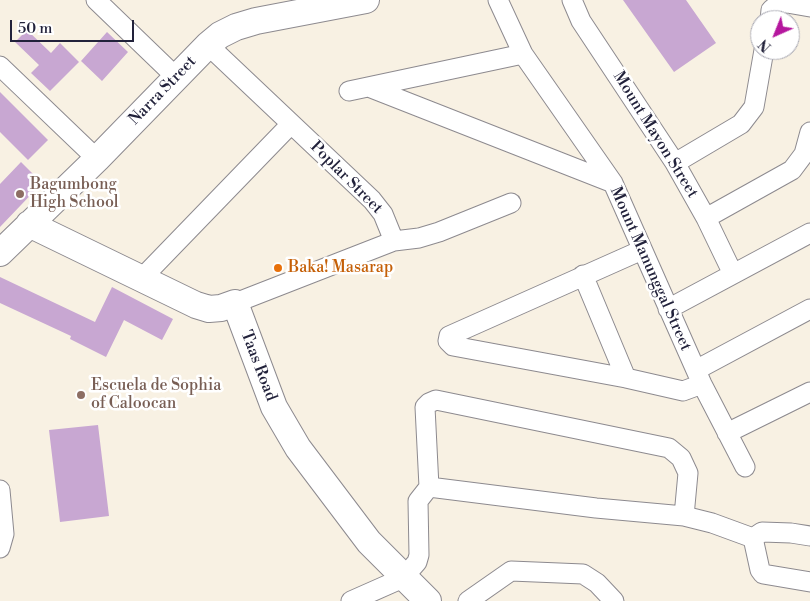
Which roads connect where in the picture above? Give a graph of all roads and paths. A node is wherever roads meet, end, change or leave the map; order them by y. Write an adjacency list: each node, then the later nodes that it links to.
1 (96, 0): 11 (street)
2 (366, 0): 7 (street, Narra Street)
3 (498, 0): 8 (street, Mount Manunggal Street)
4 (572, 0): 17 (street, Mount Mayon Street)
5 (810, 7): 6 (street)
6 (772, 10)
7 (208, 45): 11 (street, Narra Street); 14 (street, Poplar Street)
8 (523, 54): 12 (street); 18 (street, Mount Manunggal Street)
9 (762, 60): 17 (street)
10 (0, 66): 16 (street)
11 (176, 77): 16 (street, Narra Street)
12 (371, 88): 13 (street); 18 (street)
13 (349, 91)
14 (291, 124): 23 (street, Poplar Street); 28 (street)
15 (810, 132): 20 (street)
16 (97, 159): 21 (street, Narra Street)
17 (676, 163): 20 (street, Mount Mayon Street)
18 (613, 184): 24 (street, Mount Manunggal Street)
19 (511, 203): 23 (street)
20 (706, 218): 26 (street, Mount Mayon Street)
21 (29, 224): 25 (street, Narra Street); 28 (street)
22 (810, 233): 26 (street)
23 (394, 240): 29 (street)
24 (642, 250): 27 (street); 30 (street, Mount Manunggal Street)
25 (0, 254)
26 (733, 274): 30 (street)
27 (583, 275): 33 (street); 33 (street)
28 (142, 278): 29 (street)
29 (235, 303): 43 (street, Taas Road)
30 (668, 309): 32 (street, Mount Manunggal Street)
31 (810, 309): 32 (street)
32 (699, 377): 33 (street); 35 (street, Mount Manunggal Street)
33 (626, 378)
34 (810, 392): 35 (street)
35 (726, 433): 36 (street, Mount Manunggal Street)
36 (745, 467)
37 (429, 487): 39 (street); 39 (street); 43 (street)
38 (0, 490): 42 (street)
39 (684, 516): 41 (street)
40 (810, 536): 41 (street)
41 (753, 538): 44 (street)
42 (0, 548)
43 (403, 578): 46 (street); 47 (street, Taas Road)
44 (810, 582)
45 (473, 599): 48 (street)
46 (351, 601)
47 (428, 601)
48 (614, 601)

